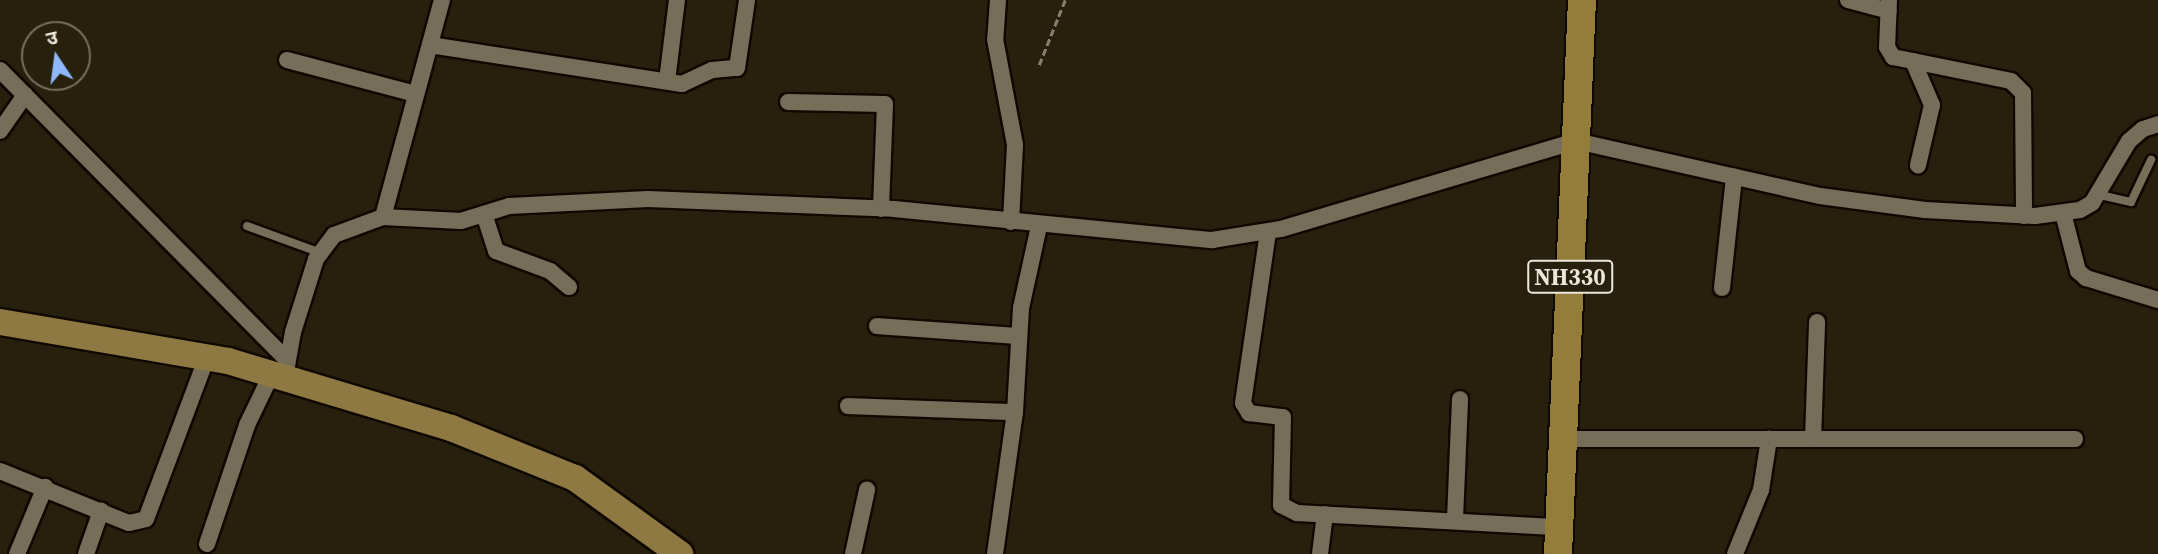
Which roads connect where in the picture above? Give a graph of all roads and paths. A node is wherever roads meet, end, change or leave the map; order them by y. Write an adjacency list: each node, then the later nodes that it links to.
1 (442, 0): 9 (street)
2 (677, 0): 14 (street)
3 (747, 0): 14 (street)
4 (998, 0): 30 (street)
5 (1066, 0): 12 (path)
6 (1582, 0): 20 (highway, NH330)
7 (1848, 0): 8 (street)
8 (1889, 5): 11 (street)
9 (430, 45): 14 (street); 15 (street)
10 (287, 60): 15 (street)
11 (1913, 61): 22 (street); 28 (street)
12 (1040, 65)
13 (0, 70): 16 (street)
14 (667, 82)
15 (416, 94): 29 (street)
16 (25, 95): 19 (street); 43 (street)
17 (788, 102): 25 (street)
18 (2158, 124): 24 (street)
19 (0, 131)
20 (1576, 141): 23 (street); 33 (street); 47 (highway, NH330)
21 (2151, 160): 24 (lane)
22 (1918, 165)
23 (1734, 177): 28 (street); 36 (street)
24 (2100, 195): 27 (street)
25 (881, 208): 26 (street); 30 (street)
26 (484, 214): 29 (street); 35 (street)
27 (2059, 214): 28 (street); 37 (street)
28 (2030, 216)
29 (383, 217): 34 (street)
30 (1011, 222): 32 (street)
31 (247, 226): 34 (lane)
32 (1039, 226): 33 (street); 41 (street)
33 (1268, 232): 55 (street)
34 (321, 253): 43 (street)
35 (569, 287)
36 (1722, 288)
37 (2158, 300)
38 (0, 321): 42 (main road)
39 (1817, 322): 49 (street)
40 (877, 326): 41 (street)
41 (1017, 336): 46 (street)
42 (207, 357): 43 (main road); 54 (street)
43 (282, 370): 58 (street); 61 (main road)
44 (1460, 399): 56 (street)
45 (848, 406): 46 (street)
46 (1015, 412): 63 (street)
47 (1562, 439): 48 (street); 57 (highway, NH330)
48 (1769, 439): 49 (street); 65 (street)
49 (1813, 439): 50 (street)
50 (2075, 439)
51 (0, 471): 52 (street)
52 (45, 487): 54 (street); 59 (street)
53 (867, 490): 62 (street)
54 (101, 511): 60 (street)
55 (1325, 514): 56 (street); 64 (street)
56 (1455, 519): 57 (street)
57 (1558, 541)
58 (207, 544)
59 (17, 554)
60 (86, 554)
61 (680, 554)
62 (853, 554)
63 (995, 554)
64 (1320, 554)
65 (1735, 554)

